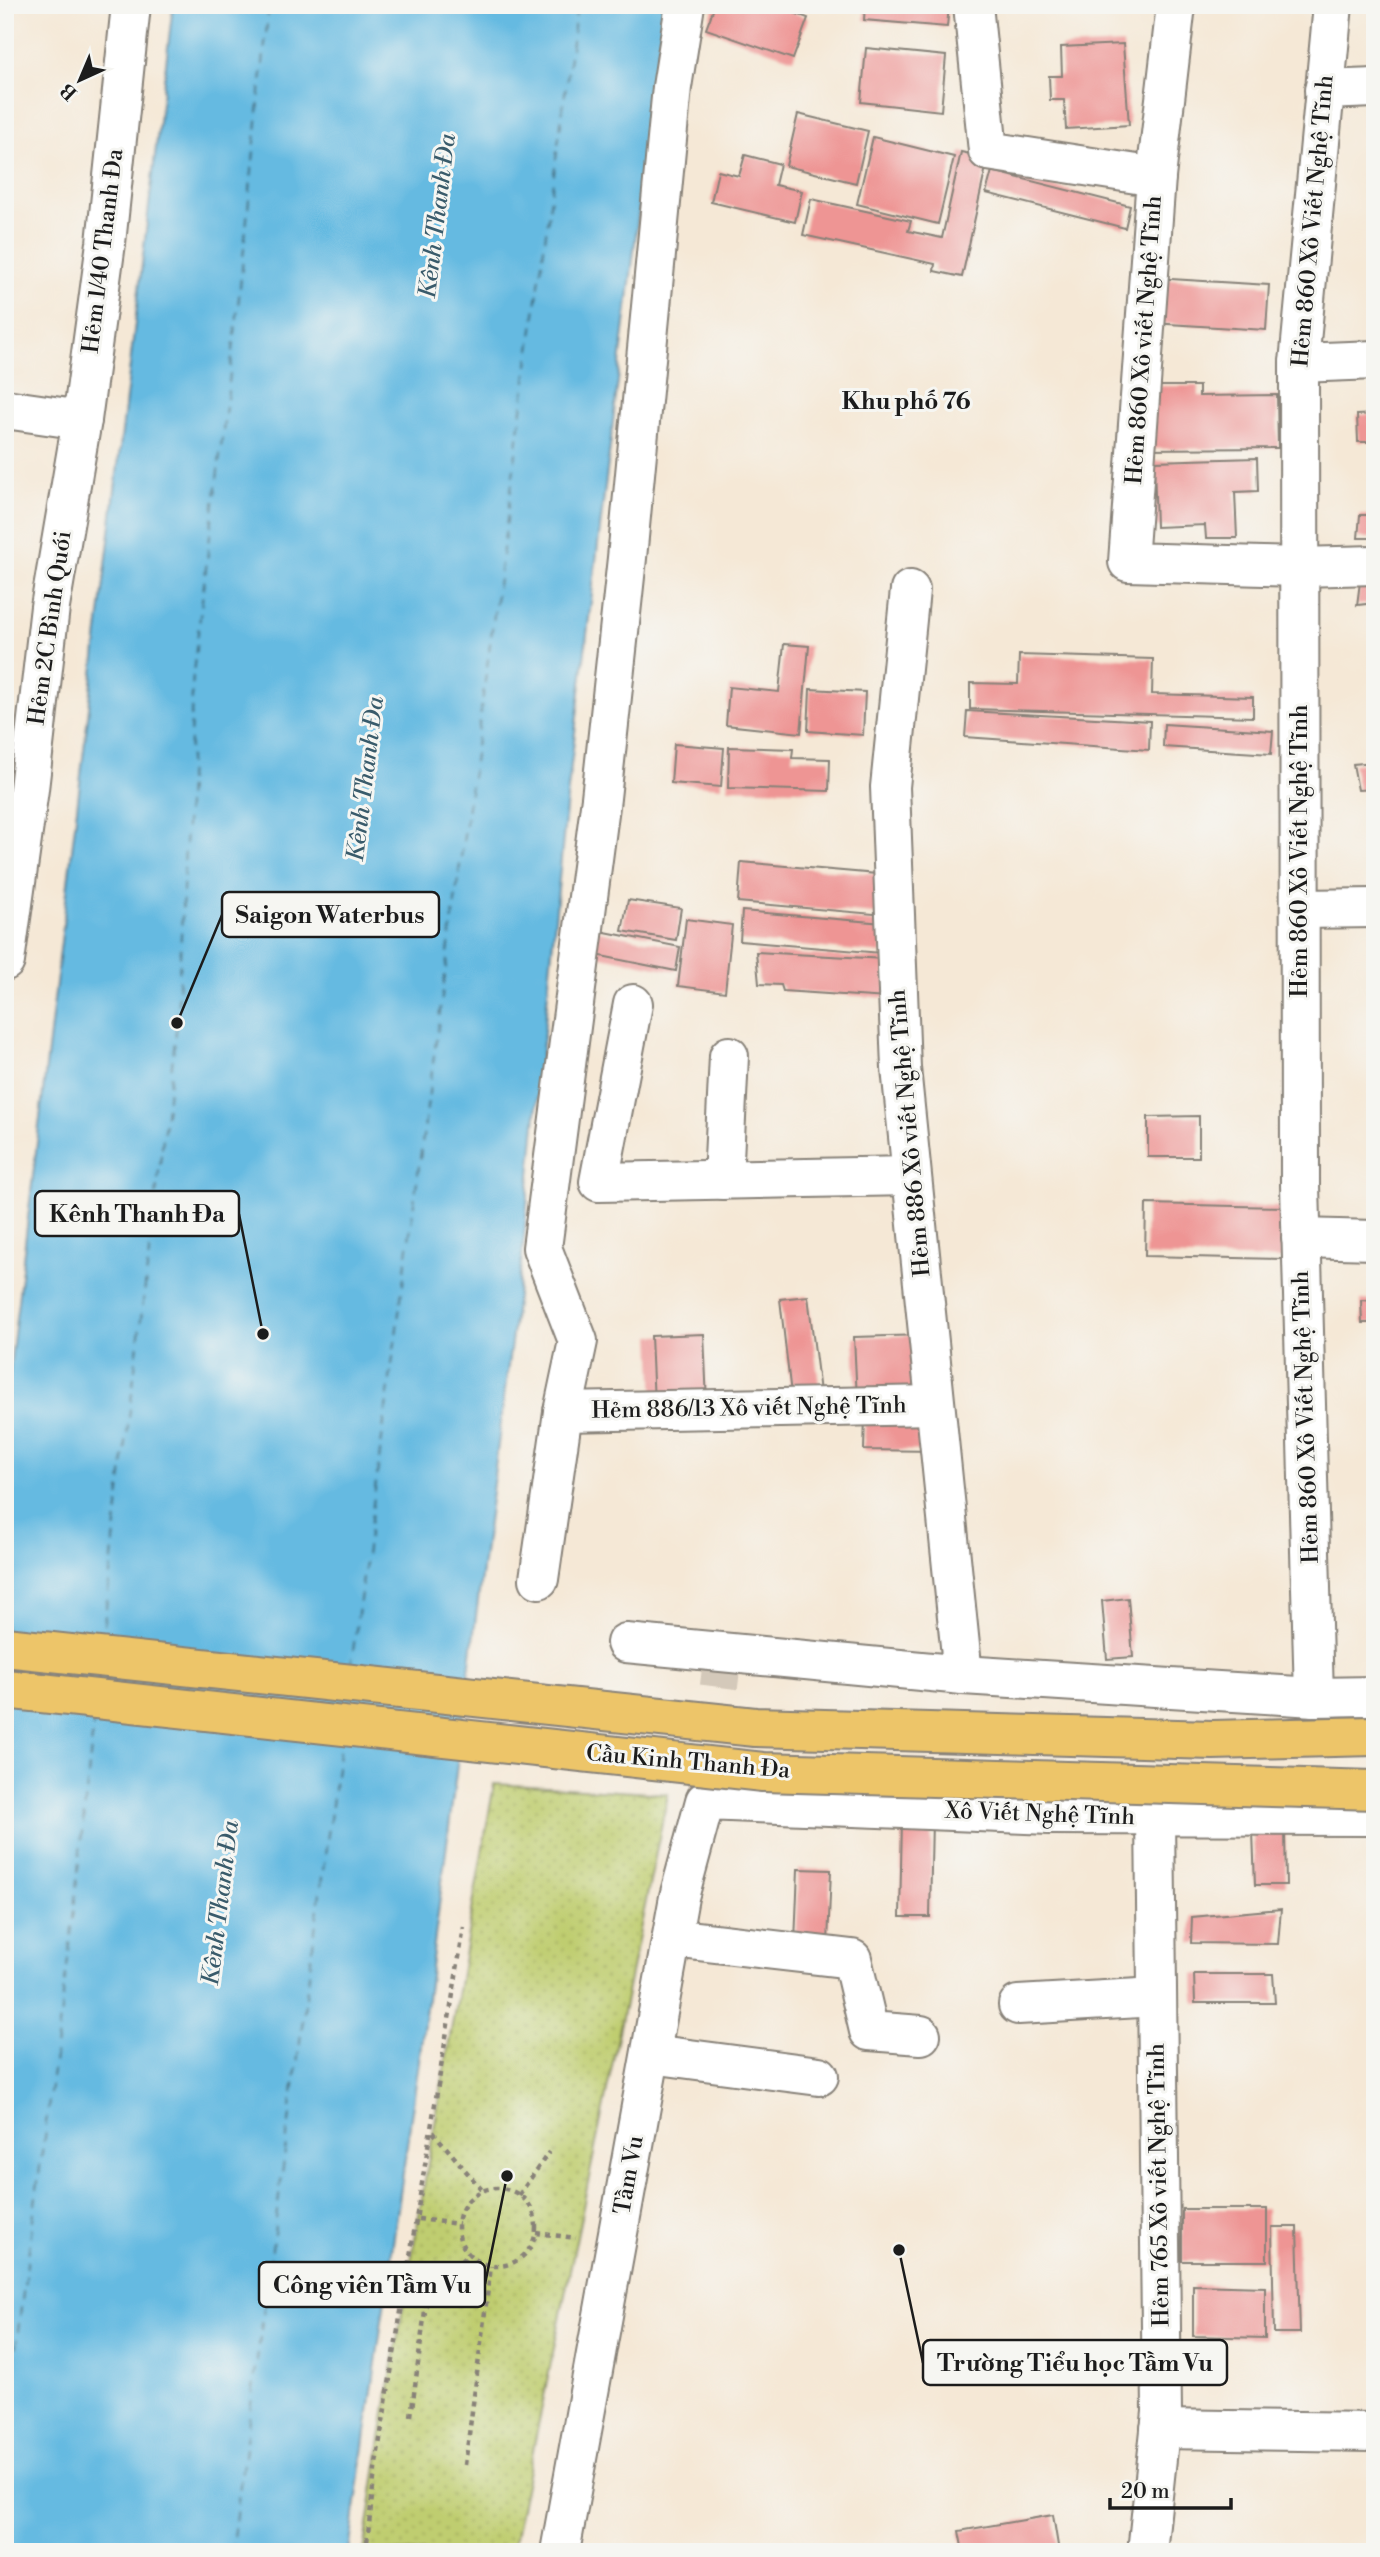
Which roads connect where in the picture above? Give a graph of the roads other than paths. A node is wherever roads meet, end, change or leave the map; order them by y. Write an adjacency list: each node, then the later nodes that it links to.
1 (131, 5): 12 (street, Hẻm 1/40 Thanh Đa)
2 (685, 5): 26 (street)
3 (973, 5): 8 (street, Hẻm 860 Xô viết Nghệ Tĩnh)
4 (1176, 5): 8 (street)
5 (1333, 5): 7 (street, Hẻm 860 Xô Viết Nghệ Tĩnh)
6 (1375, 88): 7 (street)
7 (1324, 90): 10 (street, Hẻm 860 Xô Viết Nghệ Tĩnh)
8 (1156, 177): 14 (street, Hẻm 860 Xô viết Nghệ Tĩnh)
9 (1375, 360): 10 (street)
10 (1299, 362): 14 (street, Hẻm 860 Xô Viết Nghệ Tĩnh)
11 (5, 410): 12 (street)
12 (82, 420): 18 (street, Hẻm 2C Bình Quới)
13 (1375, 565): 14 (street)
14 (1300, 568): 17 (street, Hẻm 860 Xô Viết Nghệ Tĩnh)
15 (910, 590): 21 (street, Hẻm 886 Xô viết Nghệ Tĩnh)
16 (1375, 908): 17 (street)
17 (1300, 909): 23 (street, Hẻm 860 Xô Viết Nghệ Tĩnh)
18 (5, 961)
19 (633, 1004): 22 (street)
20 (729, 1056): 22 (street)
21 (911, 1176): 22 (street); 25 (street, Hẻm 886 Xô viết Nghệ Tĩnh)
22 (723, 1180)
23 (1301, 1238): 24 (street); 33 (street, Hẻm 860 Xô Viết Nghệ Tĩnh)
24 (1375, 1240)
25 (935, 1405): 26 (street, Hẻm 886/13 Xô viết Nghệ Tĩnh); 30 (street, Hẻm 886 Xô viết Nghệ Tĩnh)
26 (563, 1412): 27 (street)
27 (539, 1579)
28 (626, 1643): 30 (street)
29 (5, 1647): 34 (main road, Cầu Kinh Thanh Đa, bridge)
30 (962, 1675): 33 (street)
31 (5, 1689): 35 (main road, Cầu Kinh Thanh Đa, bridge)
32 (1375, 1696): 33 (street)
33 (1314, 1697)
34 (1375, 1736)
35 (1375, 1790)
36 (705, 1801): 38 (street, Xô Viết Nghệ Tĩnh); 39 (street, Tầm Vu)
37 (1375, 1816): 38 (street, Xô Viết Nghệ Tĩnh)
38 (1156, 1817): 40 (street, Hẻm 765 Xô viết Nghệ Tĩnh)
39 (672, 1938): 42 (street); 43 (street, Tầm Vu)
40 (1157, 1997): 41 (street); 45 (street, Hẻm 765 Xô viết Nghệ Tĩnh)
41 (1018, 2005)
42 (921, 2035)
43 (651, 2054): 44 (street); 47 (street, Tầm Vu)
44 (819, 2076)
45 (1160, 2429): 46 (street); 48 (street, Hẻm 765 Xô viết Nghệ Tĩnh)
46 (1375, 2432)
47 (560, 2552)
48 (1147, 2552)

